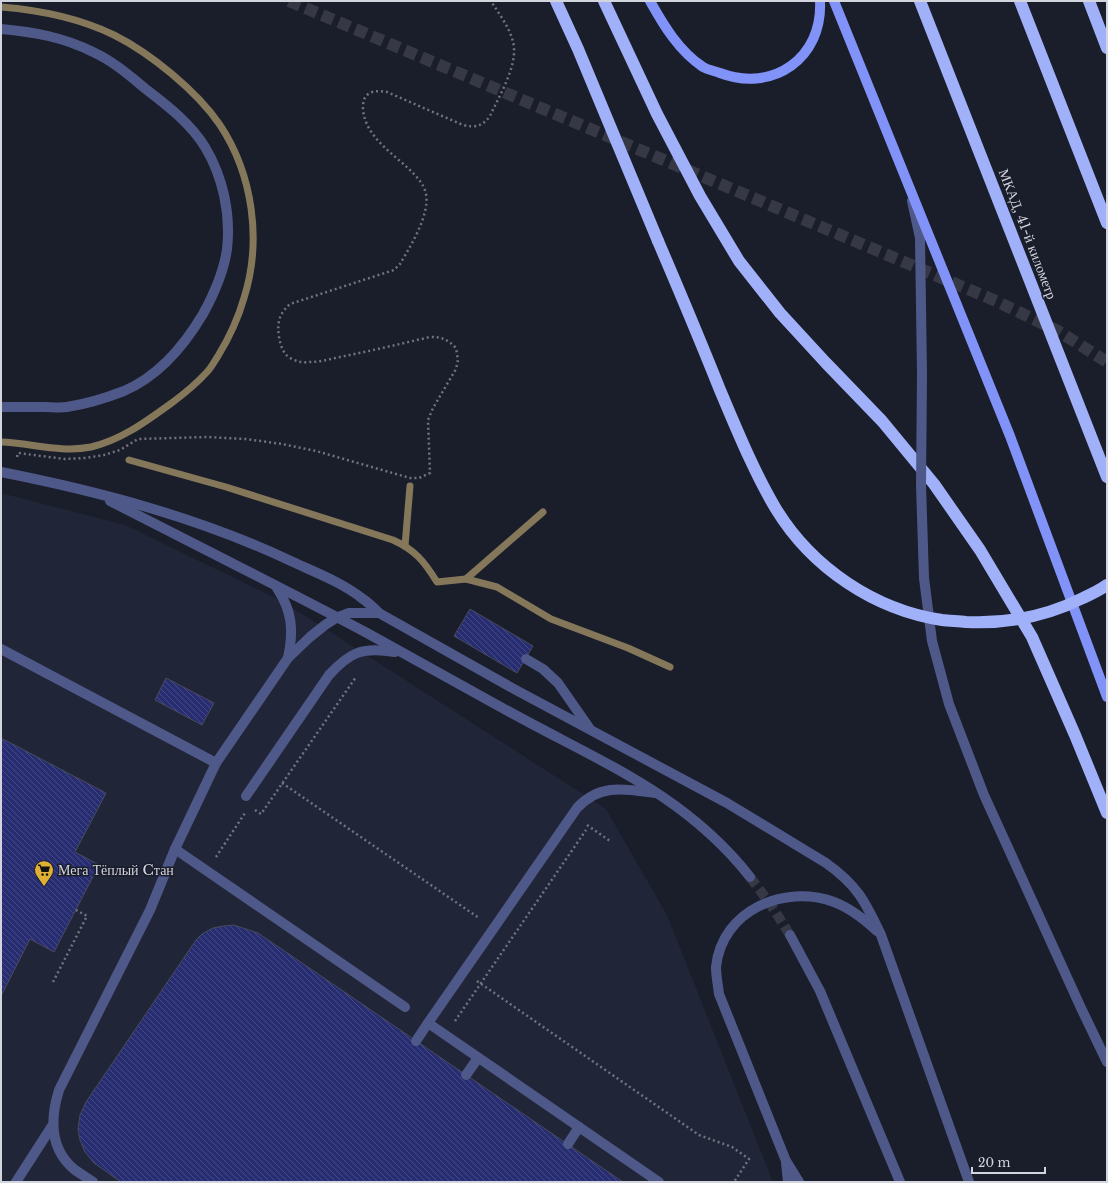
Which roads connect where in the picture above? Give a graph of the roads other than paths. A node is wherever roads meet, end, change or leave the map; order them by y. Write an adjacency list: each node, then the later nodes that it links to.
1 (556, 1): 17 (highway, bridge)
2 (604, 1): 30 (highway)
3 (650, 1): 4 (main road)
4 (820, 1)
5 (834, 1): 11 (main road)
6 (920, 1): 15 (highway, МКАД, 41-й километр)
7 (1020, 1): 12 (highway)
8 (1089, 1): 10 (highway)
9 (1, 29): 13 (street)
10 (1107, 48)
11 (908, 184): 25 (main road); 39 (street, bridge)
12 (1107, 223)
13 (1, 407)
14 (3, 472): 16 (street)
15 (1107, 477)
16 (92, 492): 18 (street); 19 (street)
17 (1107, 585)
18 (276, 586): 20 (street); 23 (street)
19 (379, 613): 20 (street); 26 (street)
20 (336, 618): 22 (street); 23 (street)
21 (1, 649): 27 (street)
22 (401, 653): 28 (street); 29 (street)
23 (288, 658): 27 (street)
24 (526, 659): 26 (street)
25 (1107, 697)
26 (592, 730): 34 (street)
27 (216, 763): 31 (street)
28 (658, 793): 32 (street); 36 (street)
29 (246, 796)
30 (1107, 813)
31 (175, 849): 35 (street); 41 (street)
32 (750, 877)
33 (790, 935): 45 (street)
34 (881, 935): 44 (street); 53 (street)
35 (405, 1007)
36 (428, 1023): 37 (street); 38 (street)
37 (416, 1041)
38 (478, 1058): 40 (street); 42 (street)
39 (1107, 1062)
40 (466, 1075)
41 (52, 1126): 46 (street); 47 (street)
42 (579, 1127): 43 (street); 48 (street)
43 (568, 1144)
44 (786, 1161): 49 (street); 50 (street)
45 (892, 1163): 51 (street); 52 (street)
46 (16, 1182)
47 (93, 1182)
48 (659, 1182)
49 (788, 1182)
50 (799, 1182)
51 (896, 1182)
52 (900, 1182)
53 (969, 1182)

